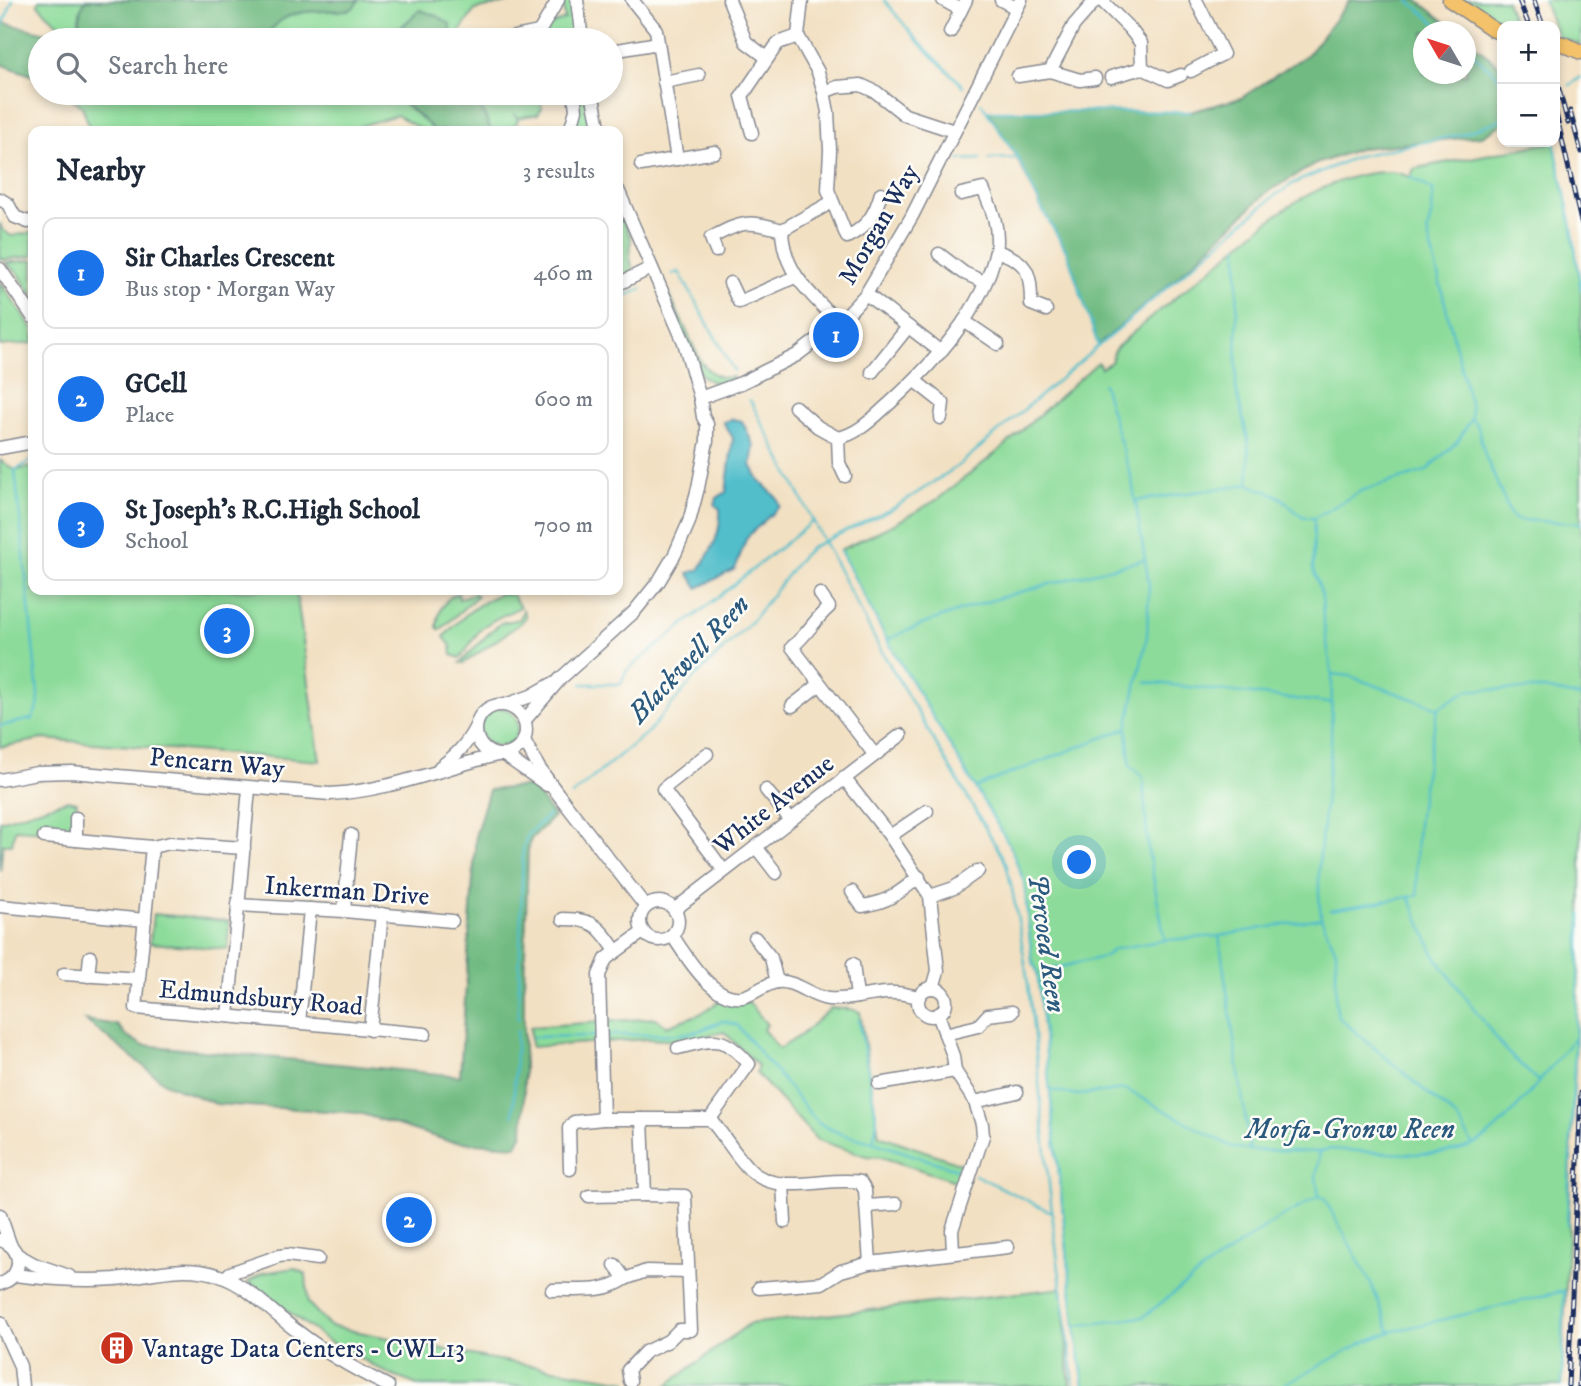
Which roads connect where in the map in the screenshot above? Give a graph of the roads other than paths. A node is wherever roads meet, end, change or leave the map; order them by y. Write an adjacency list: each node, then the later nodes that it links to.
1 (558, 0): 13 (street)
2 (578, 0): 14 (street)
3 (632, 0): 18 (street)
4 (729, 0): 22 (street)
5 (802, 0): 17 (street)
6 (943, 0): 12 (street)
7 (1001, 0): 11 (street)
8 (1098, 0): 23 (street); 24 (street)
9 (1196, 0): 23 (street)
10 (1450, 0): 15 (main road)
11 (1018, 4): 35 (street, Morgan Way)
12 (963, 5): 16 (street)
13 (544, 28)
14 (581, 28)
15 (1497, 30)
16 (950, 32)
17 (798, 36): 22 (street); 30 (street)
18 (658, 43): 20 (street); 29 (street)
19 (1560, 43): 21 (main road)
20 (623, 49)
21 (1581, 52)
22 (766, 57): 36 (street)
23 (1142, 68): 27 (street)
24 (1050, 71): 26 (street); 28 (street)
25 (699, 75): 29 (street)
26 (1018, 76)
27 (1111, 77)
28 (1095, 78)
29 (664, 82): 38 (street)
30 (824, 92): 35 (street); 44 (street)
31 (575, 105): 33 (street)
32 (595, 105): 34 (street)
33 (571, 126)
34 (599, 126)
35 (954, 131): 56 (street, Morgan Way)
36 (752, 132)
37 (715, 152): 38 (street)
38 (677, 159): 39 (street)
39 (641, 165)
40 (881, 193): 44 (street)
41 (961, 194): 48 (street)
42 (0, 199): 45 (street)
43 (623, 202): 50 (street)
44 (832, 202): 46 (street)
45 (28, 222)
46 (782, 230): 47 (street); 52 (street)
47 (716, 251)
48 (996, 251): 54 (street); 58 (street)
49 (939, 254): 54 (street)
50 (651, 268): 53 (street); 66 (street)
51 (0, 269): 57 (street)
52 (795, 277): 55 (street); 60 (street)
53 (623, 282)
54 (984, 282): 59 (street)
55 (730, 283)
56 (866, 295): 60 (street, Morgan Way); 61 (street)
57 (28, 310)
58 (1046, 310)
59 (964, 321): 62 (street); 63 (street)
60 (839, 323): 66 (street, Morgan Way)
61 (908, 327): 63 (street); 64 (street)
62 (1001, 343)
63 (941, 352): 65 (street)
64 (872, 372)
65 (915, 381): 68 (street); 69 (street)
66 (700, 398): 74 (street)
67 (795, 407): 69 (street)
68 (941, 418)
69 (838, 438): 72 (street)
70 (28, 443): 71 (street)
71 (0, 448)
72 (845, 477)
73 (820, 594): 75 (street)
74 (560, 679): 76 (street); 78 (street)
75 (820, 684): 77 (street); 83 (street)
76 (505, 705): 78 (street); 79 (street)
77 (792, 706)
78 (524, 720): 81 (street)
79 (475, 726): 84 (street); 85 (street, Pencarn Way)
80 (901, 734): 83 (street, White Avenue)
81 (524, 740): 84 (street); 90 (street)
82 (707, 754): 101 (street)
83 (874, 754): 86 (street, White Avenue)
84 (500, 755): 85 (street, Pencarn Way); 90 (street)
85 (428, 775): 88 (street, Pencarn Way)
86 (844, 778): 93 (street, White Avenue); 95 (street)
87 (0, 780): 88 (street, Pencarn Way)
88 (249, 789): 100 (street)
89 (766, 790): 93 (street)
90 (558, 794): 109 (street)
91 (927, 811): 95 (street)
92 (76, 818): 97 (street)
93 (790, 819): 98 (street, White Avenue)
94 (351, 835): 112 (street)
95 (890, 836): 104 (street)
96 (44, 837): 97 (street)
97 (76, 840): 99 (street)
98 (756, 846): 101 (street, White Avenue); 103 (street)
99 (152, 847): 100 (street); 115 (street, Edmundsbury Road)
100 (243, 848): 107 (street)
101 (724, 871): 111 (street, White Avenue)
102 (978, 871): 106 (street)
103 (776, 873)
104 (919, 877): 105 (street); 106 (street)
105 (852, 892)
106 (930, 896): 127 (street)
107 (238, 905): 110 (street, Inkerman Drive); 132 (street)
108 (0, 906): 115 (street)
109 (646, 906): 111 (street); 117 (street)
110 (310, 909): 112 (street, Inkerman Drive); 133 (street)
111 (674, 910): 118 (street)
112 (344, 911): 113 (street, Inkerman Drive)
113 (382, 914): 116 (street, Inkerman Drive); 134 (street)
114 (562, 919): 120 (street)
115 (145, 920): 125 (street, Edmundsbury Road)
116 (452, 921)
117 (643, 932): 118 (street); 120 (street)
118 (672, 935): 126 (street)
119 (755, 938): 126 (street)
120 (616, 951): 142 (street)
121 (90, 957): 124 (street)
122 (853, 964): 128 (street)
123 (64, 974): 124 (street)
124 (88, 976): 125 (street)
125 (139, 979): 132 (street, Edmundsbury Road)
126 (777, 982): 128 (street)
127 (933, 988): 129 (street); 131 (street)
128 (856, 997): 129 (street)
129 (919, 997): 131 (street)
130 (1012, 1012): 136 (street)
131 (938, 1014): 136 (street)
132 (228, 1016): 133 (street, Edmundsbury Road)
133 (299, 1023): 134 (street, Edmundsbury Road)
134 (370, 1030): 135 (street, Edmundsbury Road)
135 (425, 1034)
136 (946, 1034): 138 (street)
137 (678, 1048): 144 (street)
138 (955, 1071): 139 (street); 141 (street)
139 (879, 1084)
140 (1017, 1091): 141 (street)
141 (975, 1102): 155 (street)
142 (603, 1119): 143 (street); 145 (street)
143 (642, 1119): 144 (street); 147 (street)
144 (709, 1119): 146 (street)
145 (570, 1169)
146 (783, 1183): 150 (street); 152 (street)
147 (645, 1195): 148 (street); 159 (street)
148 (589, 1196)
149 (895, 1204): 150 (street)
150 (867, 1206): 157 (street)
151 (0, 1215): 153 (street)
152 (786, 1222)
153 (9, 1246): 160 (street); 162 (street)
154 (1008, 1247): 155 (street)
155 (953, 1252): 157 (street)
156 (318, 1259): 161 (street)
157 (870, 1263): 165 (street)
158 (615, 1265): 163 (street)
159 (688, 1272): 163 (street); 168 (street)
160 (14, 1275): 162 (street); 164 (street)
161 (225, 1278): 162 (street); 170 (street)
162 (80, 1279)
163 (625, 1279): 166 (street)
164 (0, 1283)
165 (759, 1288)
166 (551, 1290)
167 (0, 1322): 169 (street)
168 (629, 1381)
169 (22, 1386)
170 (388, 1386)

